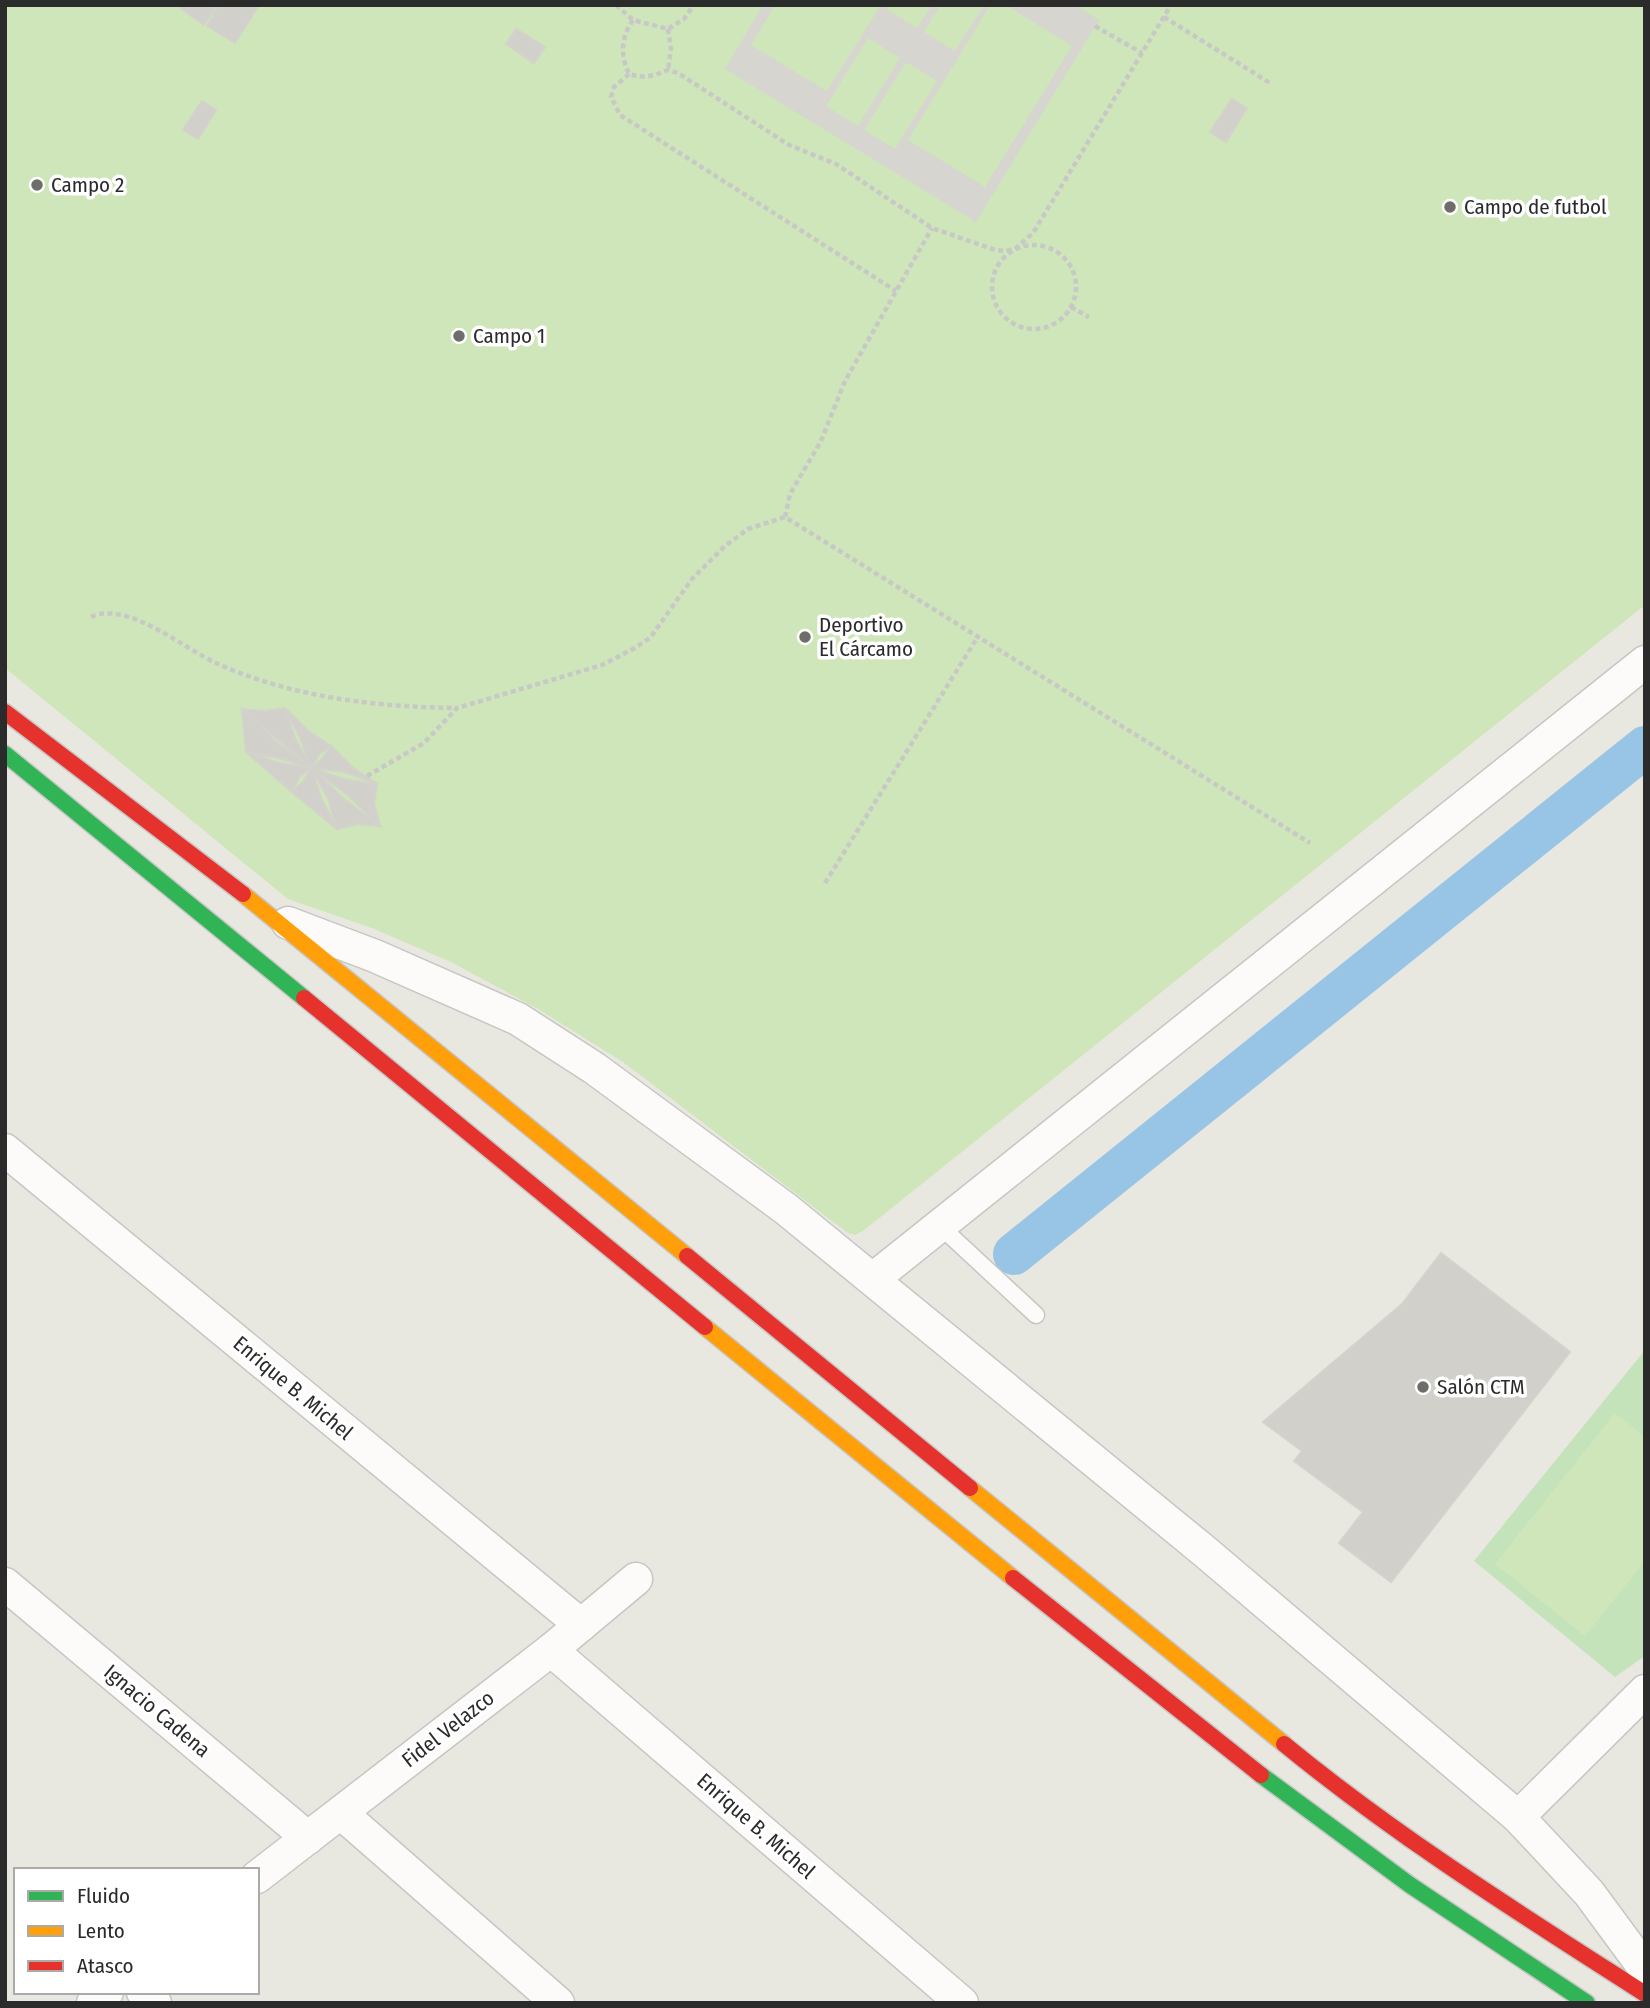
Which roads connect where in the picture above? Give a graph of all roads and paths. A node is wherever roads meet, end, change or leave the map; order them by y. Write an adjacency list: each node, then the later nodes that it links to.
1 (616, 5): 5 (path)
2 (694, 5): 7 (path)
3 (1171, 5): 4 (path)
4 (1164, 17): 8 (path); 11 (path)
5 (633, 20): 7 (path); 10 (path)
6 (1095, 26): 8 (path)
7 (668, 29): 9 (path)
8 (1142, 53): 13 (path)
9 (668, 70): 10 (path); 12 (path)
10 (628, 74): 14 (path)
11 (1270, 83)
12 (932, 228): 13 (path); 14 (path)
13 (1016, 248): 15 (path); 15 (path)
14 (896, 291): 17 (path)
15 (1071, 307): 16 (path)
16 (1088, 317)
17 (786, 517): 19 (path); 21 (path)
18 (91, 617): 21 (path)
19 (977, 638): 25 (path); 26 (path)
20 (1645, 662): 29 (street)
21 (457, 708): 24 (path)
22 (5, 712): 27 (main road)
23 (5, 754): 45 (main road)
24 (367, 776)
25 (1310, 843)
26 (825, 883)
27 (271, 916): 30 (street); 42 (main road)
28 (5, 1150): 34 (street, Enrique B. Michel)
29 (940, 1226): 30 (street); 31 (lane)
30 (873, 1279): 38 (street)
31 (1036, 1315)
32 (636, 1579): 34 (street, Fidel Velazco)
33 (5, 1584): 39 (street, Ignacio Cadena)
34 (581, 1625): 35 (street, Fidel Velazco)
35 (551, 1650): 37 (street, Fidel Velazco); 44 (street, Enrique B. Michel)
36 (1645, 1691): 38 (street)
37 (341, 1813): 39 (street, Fidel Velazco); 43 (street)
38 (1518, 1817): 41 (street)
39 (308, 1838): 40 (street, Fidel Velazco)
40 (259, 1875)
41 (1645, 1969)
42 (1645, 1994)
43 (558, 2003)
44 (962, 2003)
45 (1587, 2003)

